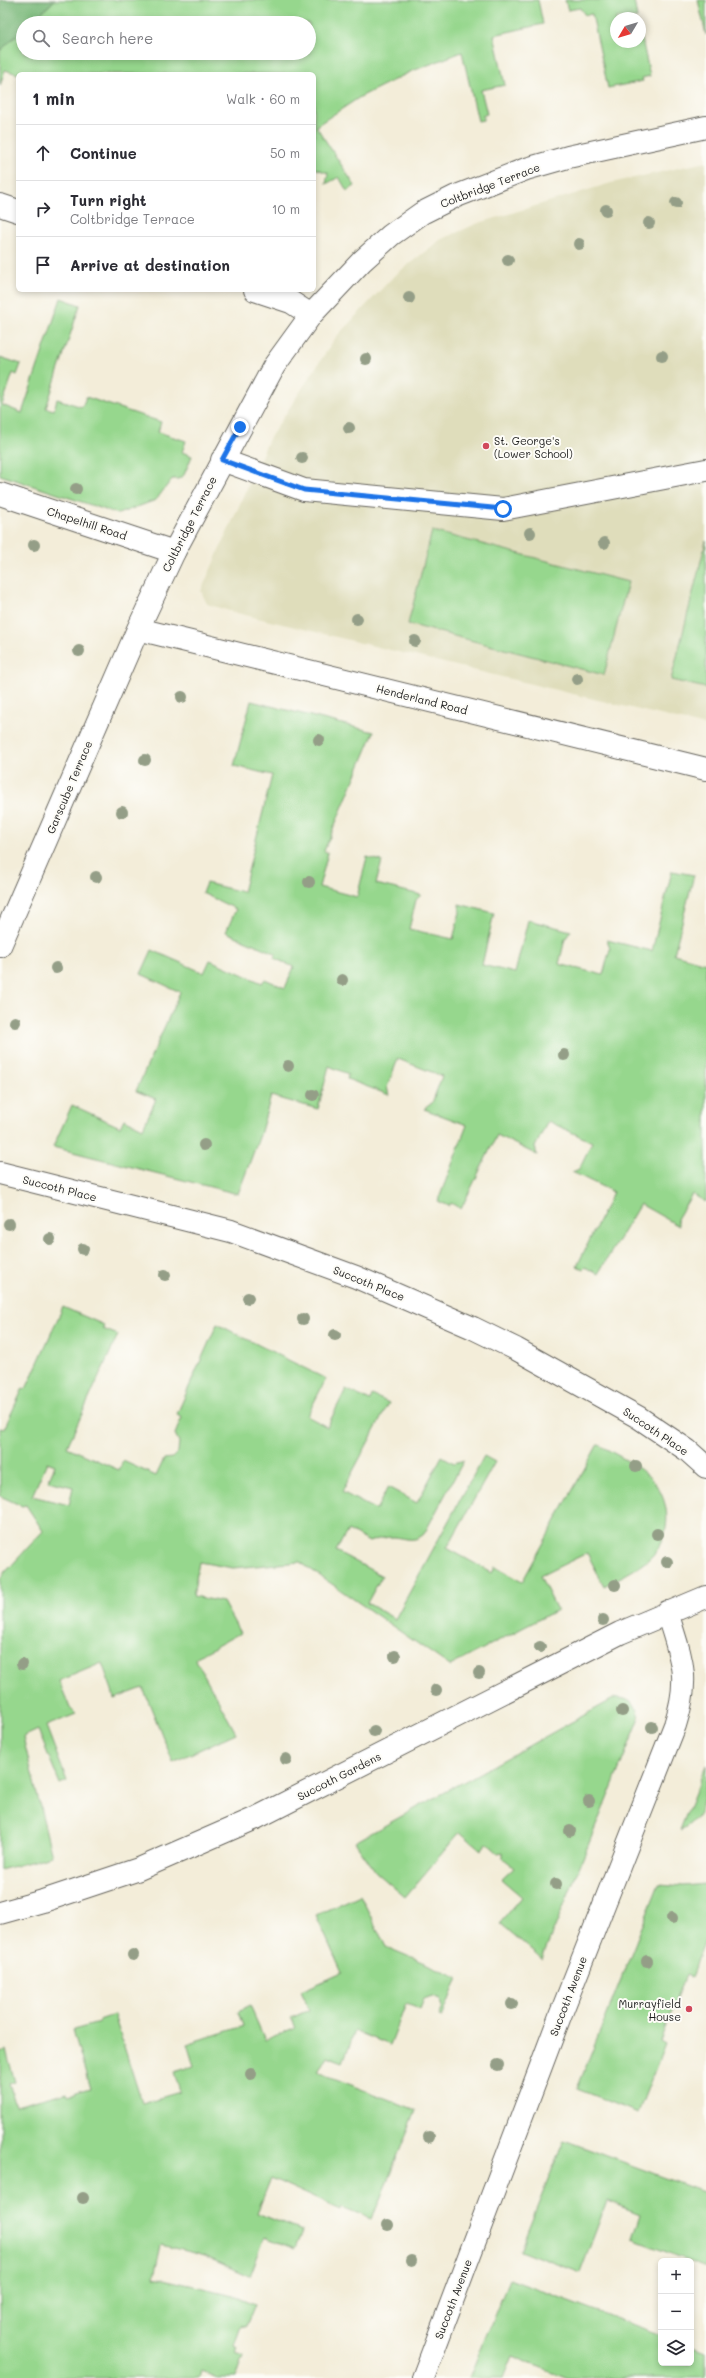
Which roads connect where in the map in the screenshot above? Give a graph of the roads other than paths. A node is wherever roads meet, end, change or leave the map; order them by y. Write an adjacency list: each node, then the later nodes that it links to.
1 (706, 127): 5 (street, Coltbridge Terrace)
2 (0, 204): 3 (street)
3 (16, 210)
4 (261, 292): 5 (street)
5 (311, 315): 6 (street, Coltbridge Terrace)
6 (222, 460): 7 (street); 9 (street, Coltbridge Terrace)
7 (706, 470)
8 (0, 494): 9 (street, Chapelhill Road)
9 (174, 552): 10 (street, Coltbridge Terrace)
10 (138, 629): 11 (street, Henderland Road); 12 (street, Garscube Terrace)
11 (706, 769)
12 (0, 946)
13 (0, 1173): 14 (street, Succoth Place)
14 (706, 1467)
15 (706, 1597): 16 (street, Succoth Gardens)
16 (667, 1612): 17 (street, Succoth Gardens); 18 (street, Succoth Avenue)
17 (0, 1913)
18 (423, 2378)

